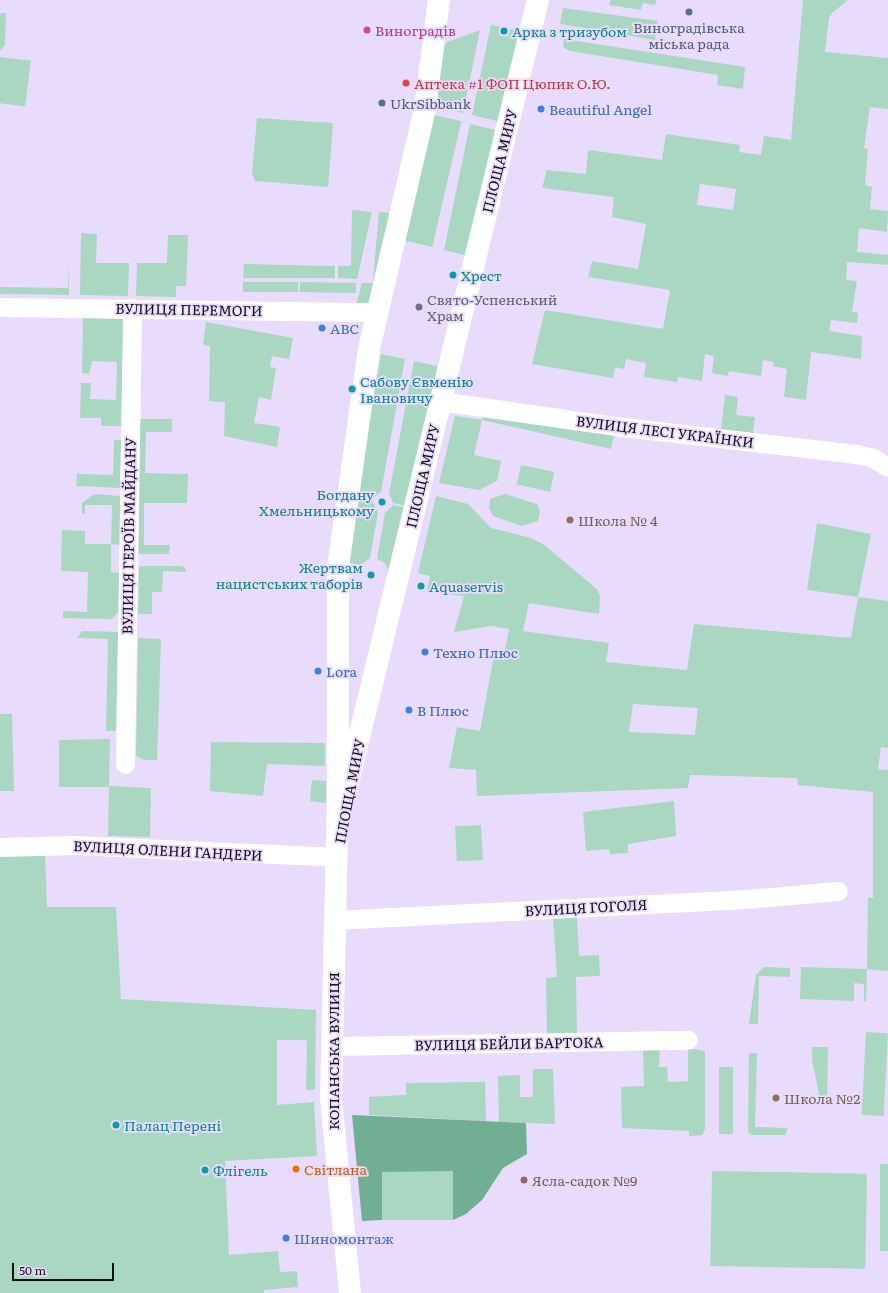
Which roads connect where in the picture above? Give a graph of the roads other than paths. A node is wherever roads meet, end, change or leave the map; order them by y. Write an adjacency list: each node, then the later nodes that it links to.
1 (439, 0): 5 (highway, ПЛОЩА МИРУ)
2 (538, 0): 6 (highway, ПЛОЩА МИРУ)
3 (0, 307): 4 (street, ВУЛИЦЯ ПЕРЕМОГИ)
4 (132, 308): 5 (street, ВУЛИЦЯ ПЕРЕМОГИ); 10 (street, ВУЛИЦЯ ГЕРОЇВ МАЙДАНУ)
5 (377, 312): 9 (highway, ПЛОЩА МИРУ)
6 (440, 401): 7 (street, ВУЛИЦЯ ЛЕСІ УКРАЇНКИ); 8 (highway, ПЛОЩА МИРУ)
7 (888, 464)
8 (373, 680): 9 (highway); 12 (highway, ПЛОЩА МИРУ)
9 (337, 682): 12 (highway, ПЛОЩА МИРУ)
10 (124, 764)
11 (0, 847): 12 (street, ВУЛИЦЯ ОЛЕНИ ГАНДЕРИ)
12 (336, 857): 14 (highway, КОПАНСЬКА ВУЛИЦЯ)
13 (838, 891): 14 (street, ВУЛИЦЯ ГОГОЛЯ)
14 (334, 920): 16 (highway, КОПАНСЬКА ВУЛИЦЯ)
15 (688, 1040): 16 (street, ВУЛИЦЯ БЕЙЛИ БАРТОКА)
16 (331, 1046): 17 (highway, КОПАНСЬКА ВУЛИЦЯ)
17 (350, 1293)

